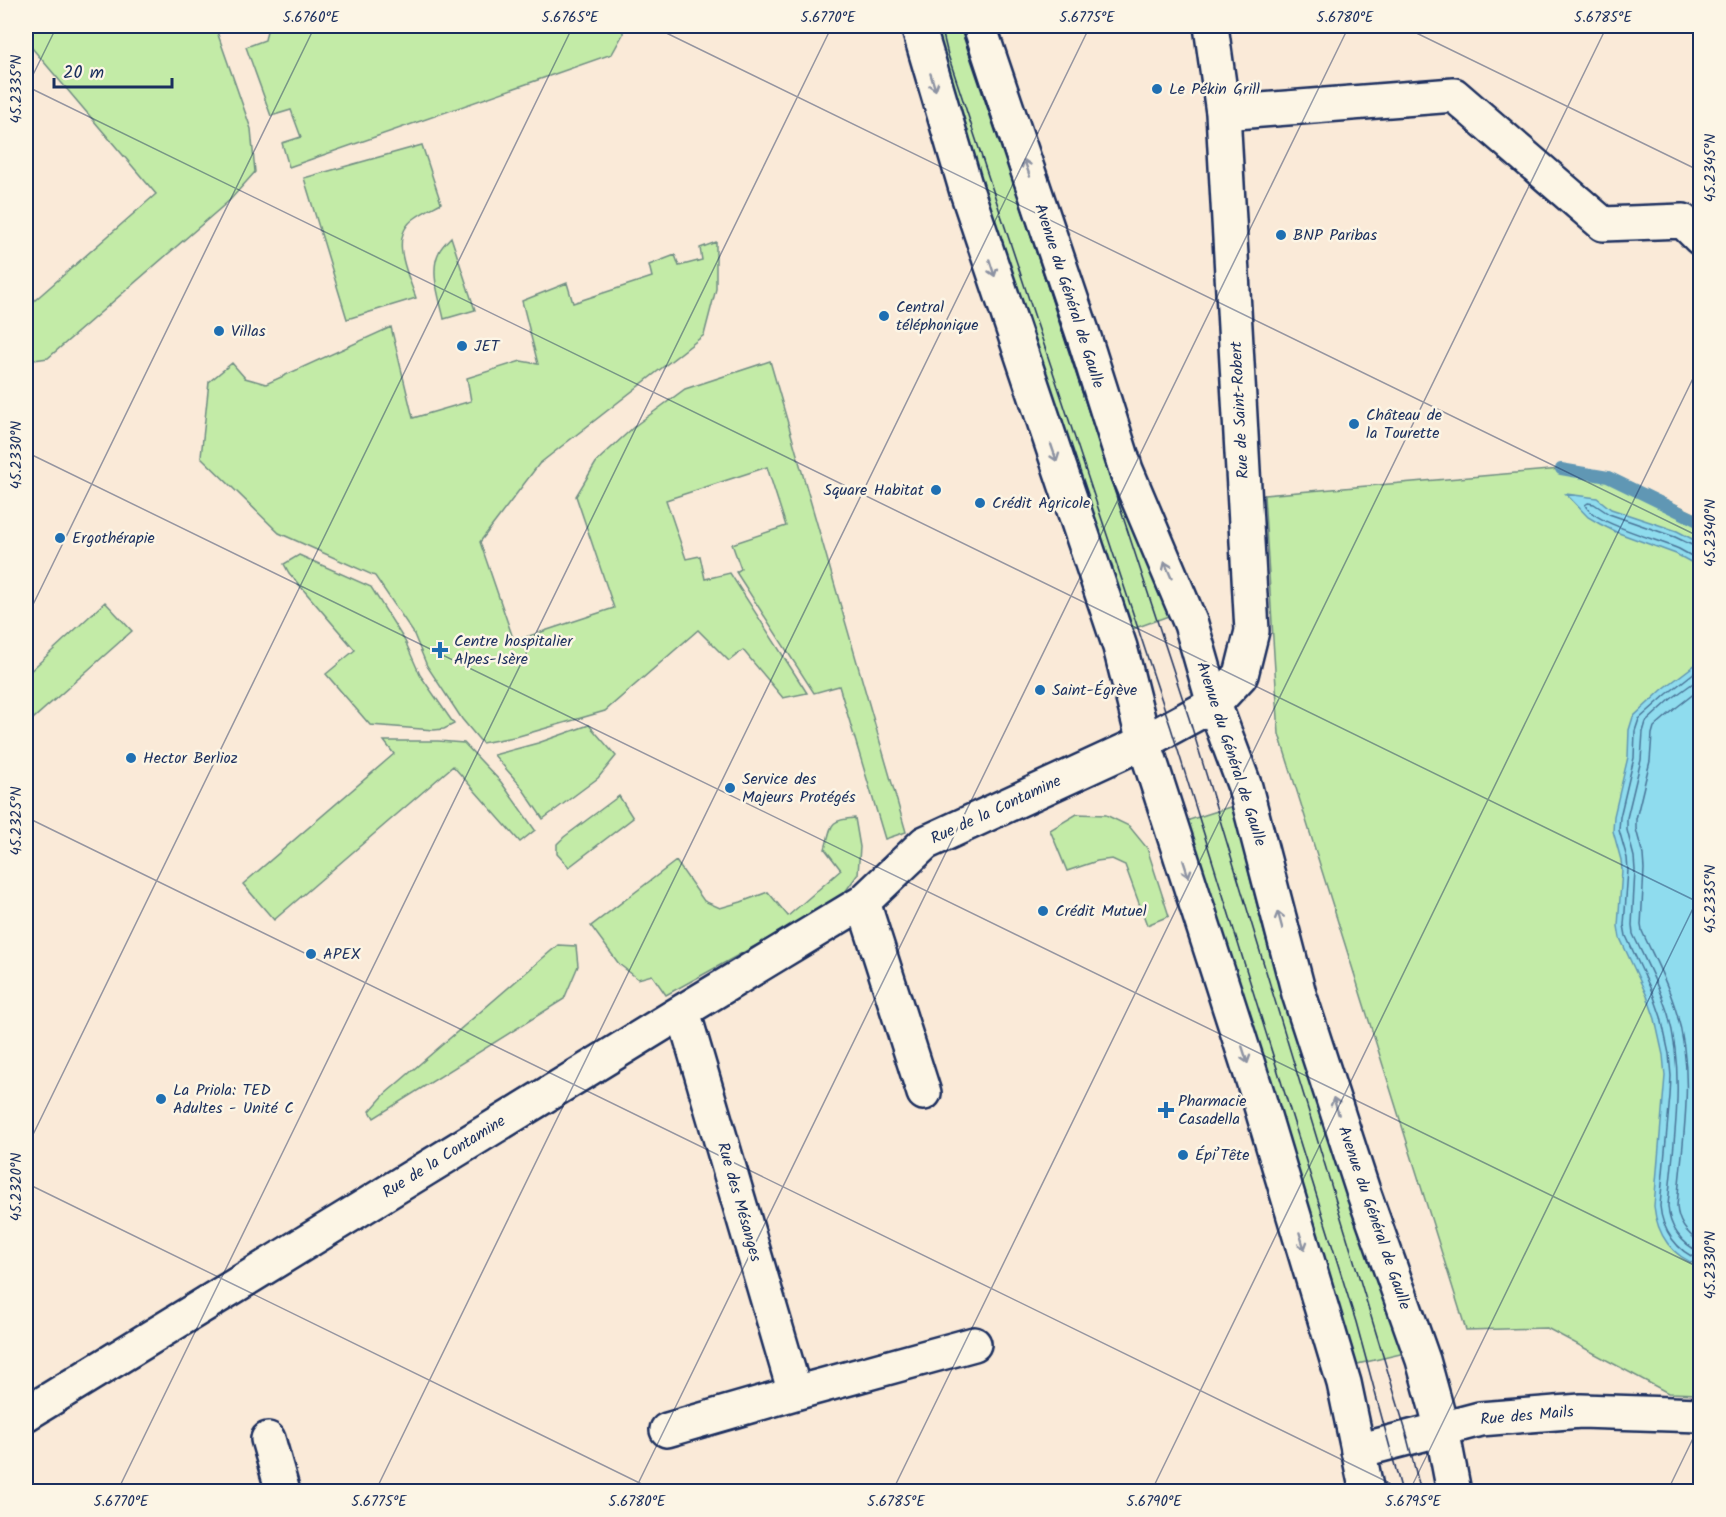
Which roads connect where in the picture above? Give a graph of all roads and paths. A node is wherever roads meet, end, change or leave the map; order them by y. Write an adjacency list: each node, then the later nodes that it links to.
1 (918, 26): 7 (street, one-way to 7)
2 (979, 26): 6 (street, Avenue du Général de Gaulle, one-way to 2)
3 (1211, 26): 4 (street, Rue de Saint-Robert)
4 (1224, 113): 5 (street); 6 (street, Rue de Saint-Robert)
5 (1695, 225)
6 (1214, 704): 7 (street, Rue de Saint-Robert); 15 (street, Avenue du Général de Gaulle, one-way to 6)
7 (1144, 742): 8 (street, Rue de la Contamine); 18 (street, one-way to 18)
8 (863, 902): 9 (street, Rue de la Contamine); 10 (street)
9 (683, 1011): 12 (street, Rue des Mésanges); 13 (street, Rue de la Contamine)
10 (924, 1093)
11 (974, 1344): 12 (street)
12 (795, 1393): 16 (street)
13 (26, 1414)
14 (1701, 1415): 15 (street, Rue des Mails)
15 (1442, 1429): 18 (street, Rue des Mails); 21 (street, Avenue du Général de Gaulle)
16 (667, 1430)
17 (268, 1439): 19 (street)
18 (1358, 1451): 20 (street)
19 (283, 1491)
20 (1367, 1491)
21 (1454, 1491)

